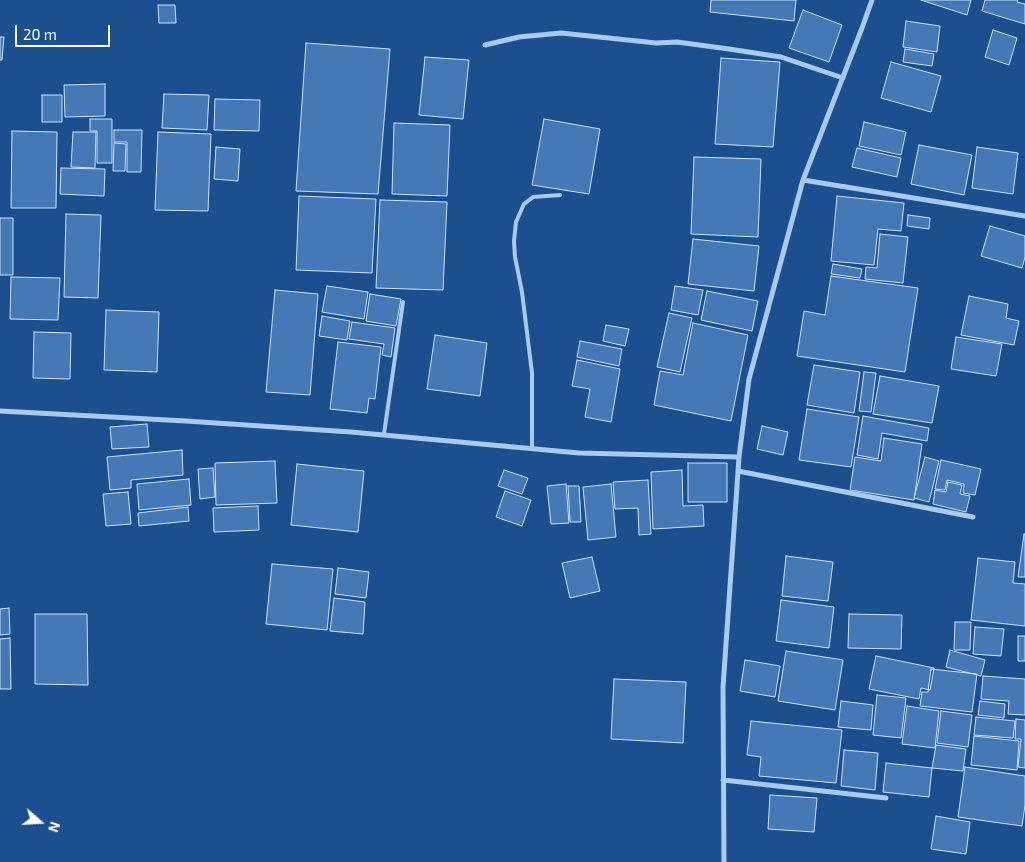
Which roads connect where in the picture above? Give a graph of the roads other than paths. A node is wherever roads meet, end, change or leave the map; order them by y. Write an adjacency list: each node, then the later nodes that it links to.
1 (872, 0): 3 (street)
2 (485, 45): 3 (street)
3 (843, 78): 4 (street)
4 (803, 180): 6 (street); 11 (street)
5 (560, 195): 10 (lane)
6 (1025, 216)
7 (403, 302): 9 (lane)
8 (0, 411): 9 (street)
9 (384, 434): 10 (street)
10 (532, 448): 11 (street)
11 (739, 457): 12 (street)
12 (738, 471): 13 (street); 14 (street)
13 (973, 517)
14 (723, 780): 15 (street); 16 (street)
15 (886, 798)
16 (724, 862)

